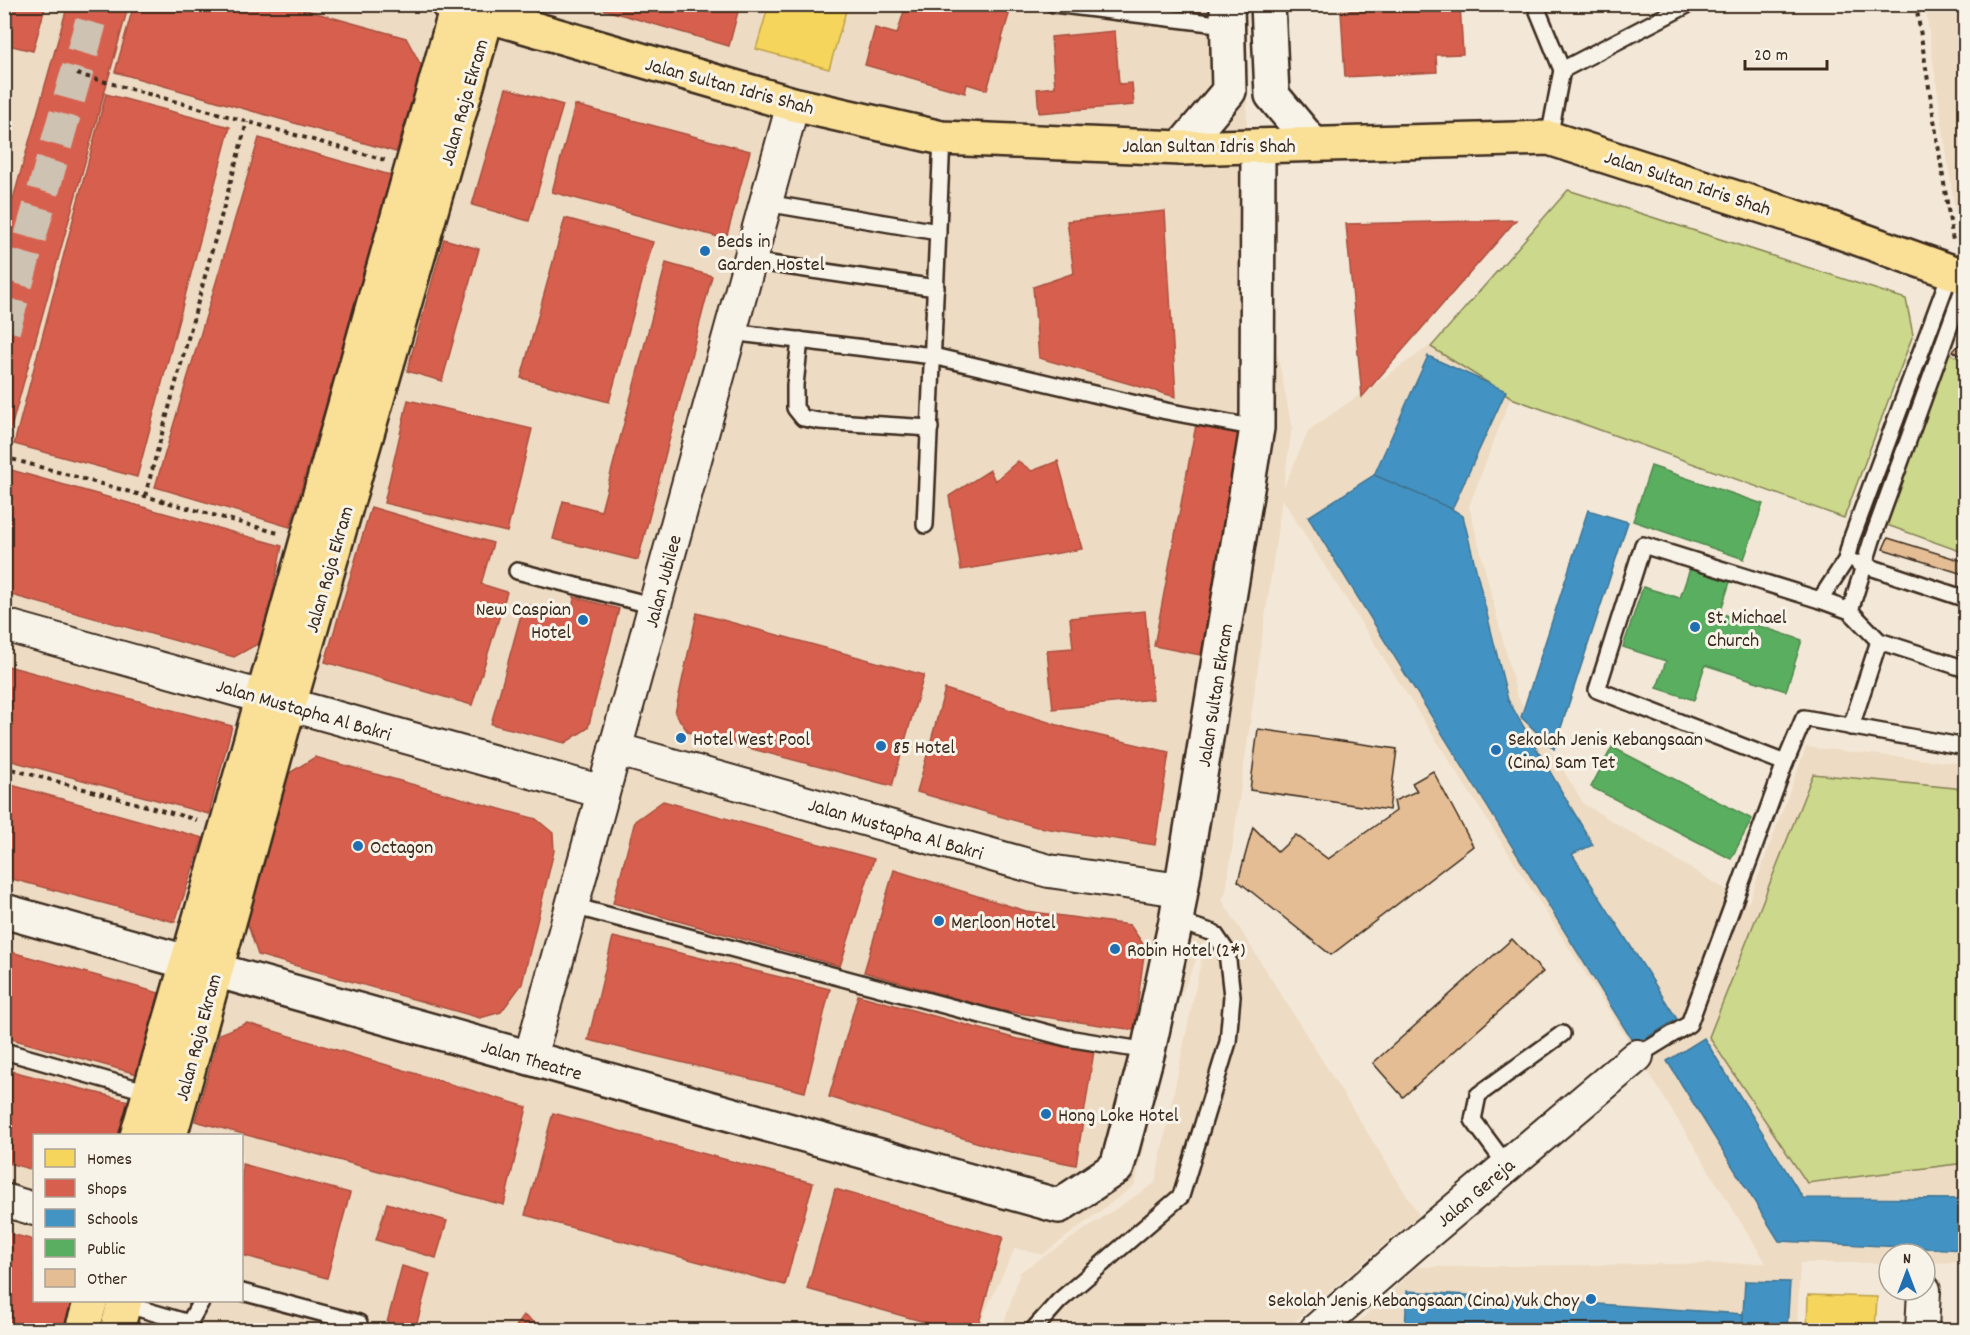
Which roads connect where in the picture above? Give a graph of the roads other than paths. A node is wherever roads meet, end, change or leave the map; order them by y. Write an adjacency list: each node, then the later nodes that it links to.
1 (1054, 4): 7 (lane)
2 (1268, 4): 12 (street)
3 (1689, 4): 8 (lane)
4 (454, 5): 6 (main road, Jalan Sultan Idris Shah); 36 (main road, Jalan Raja Ekram)
5 (1538, 6): 8 (lane)
6 (489, 10): 9 (main road, Jalan Sultan Idris Shah); 36 (main road, Jalan Raja Ekram)
7 (1227, 15): 14 (street)
8 (1562, 69): 11 (lane)
9 (793, 104): 10 (main road, Jalan Sultan Idris Shah); 15 (street, Jalan Jubilee)
10 (942, 138): 14 (main road, Jalan Sultan Idris Shah); 16 (lane)
11 (1549, 138): 12 (main road, Jalan Sultan Idris Shah); 18 (main road, Jalan Sultan Idris Shah)
12 (1313, 144): 13 (main road, Jalan Sultan Idris Shah)
13 (1258, 146): 14 (main road, Jalan Sultan Idris Shah); 24 (street, Jalan Sultan Ekram)
14 (1181, 148)
15 (766, 203): 16 (lane); 17 (street, Jalan Jubilee)
16 (938, 232): 19 (lane)
17 (750, 261): 19 (lane); 20 (street, Jalan Jubilee)
18 (1961, 276): 26 (lane); 27 (lane)
19 (936, 288): 22 (lane)
20 (730, 332): 21 (lane); 31 (street, Jalan Jubilee)
21 (800, 340): 22 (lane); 23 (lane)
22 (933, 356): 23 (lane); 24 (lane)
23 (930, 428): 25 (lane)
24 (1257, 428): 42 (street, Jalan Sultan Ekram)
25 (925, 525)
26 (1846, 560): 27 (lane); 30 (lane)
27 (1865, 565): 29 (lane); 32 (lane)
28 (518, 571): 31 (lane)
29 (1965, 599)
30 (1820, 600): 32 (lane); 40 (lane)
31 (655, 606): 39 (street, Jalan Jubilee)
32 (1850, 611): 34 (lane)
33 (4, 626): 36 (street, Jalan Mustapha Al Bakri)
34 (1879, 640): 35 (lane); 37 (lane)
35 (1965, 669)
36 (275, 702): 41 (street, Jalan Mustapha Al Bakri); 45 (main road, Jalan Raja Ekram); 45 (main road, Jalan Raja Ekram)
37 (1851, 727): 38 (lane); 40 (lane)
38 (1965, 747)
39 (615, 749): 41 (street, Jalan Jubilee); 42 (street, Jalan Mustapha Al Bakri)
40 (1785, 763): 49 (lane)
41 (603, 792): 43 (street, Jalan Jubilee)
42 (1178, 905): 48 (street, Jalan Sultan Ekram); 66 (lane)
43 (573, 906): 48 (lane); 50 (street, Jalan Jubilee)
44 (4, 911): 45 (street, Jalan Theatre)
45 (201, 966): 50 (street, Jalan Theatre); 51 (main road, Jalan Raja Ekram); 53 (main road, Jalan Raja Ekram)
46 (1562, 1034): 54 (lane)
47 (4, 1051): 51 (lane)
48 (1148, 1051): 56 (street, Jalan Sultan Ekram)
49 (1637, 1056): 54 (street, Jalan Gereja)
50 (530, 1058): 56 (street, Jalan Theatre)
51 (149, 1092): 52 (main road, Jalan Raja Ekram)
52 (138, 1134)
53 (170, 1134)
54 (1507, 1166): 67 (street, Jalan Gereja)
55 (4, 1200): 57 (street)
56 (1059, 1206)
57 (33, 1209)
58 (243, 1292): 63 (lane)
59 (90, 1302): 65 (main road)
60 (201, 1302): 64 (lane)
61 (1923, 1302): 68 (street)
62 (122, 1312): 64 (lane)
63 (359, 1323)
64 (188, 1327)
65 (82, 1330)
66 (1033, 1330)
67 (1316, 1330)
68 (1922, 1330)

